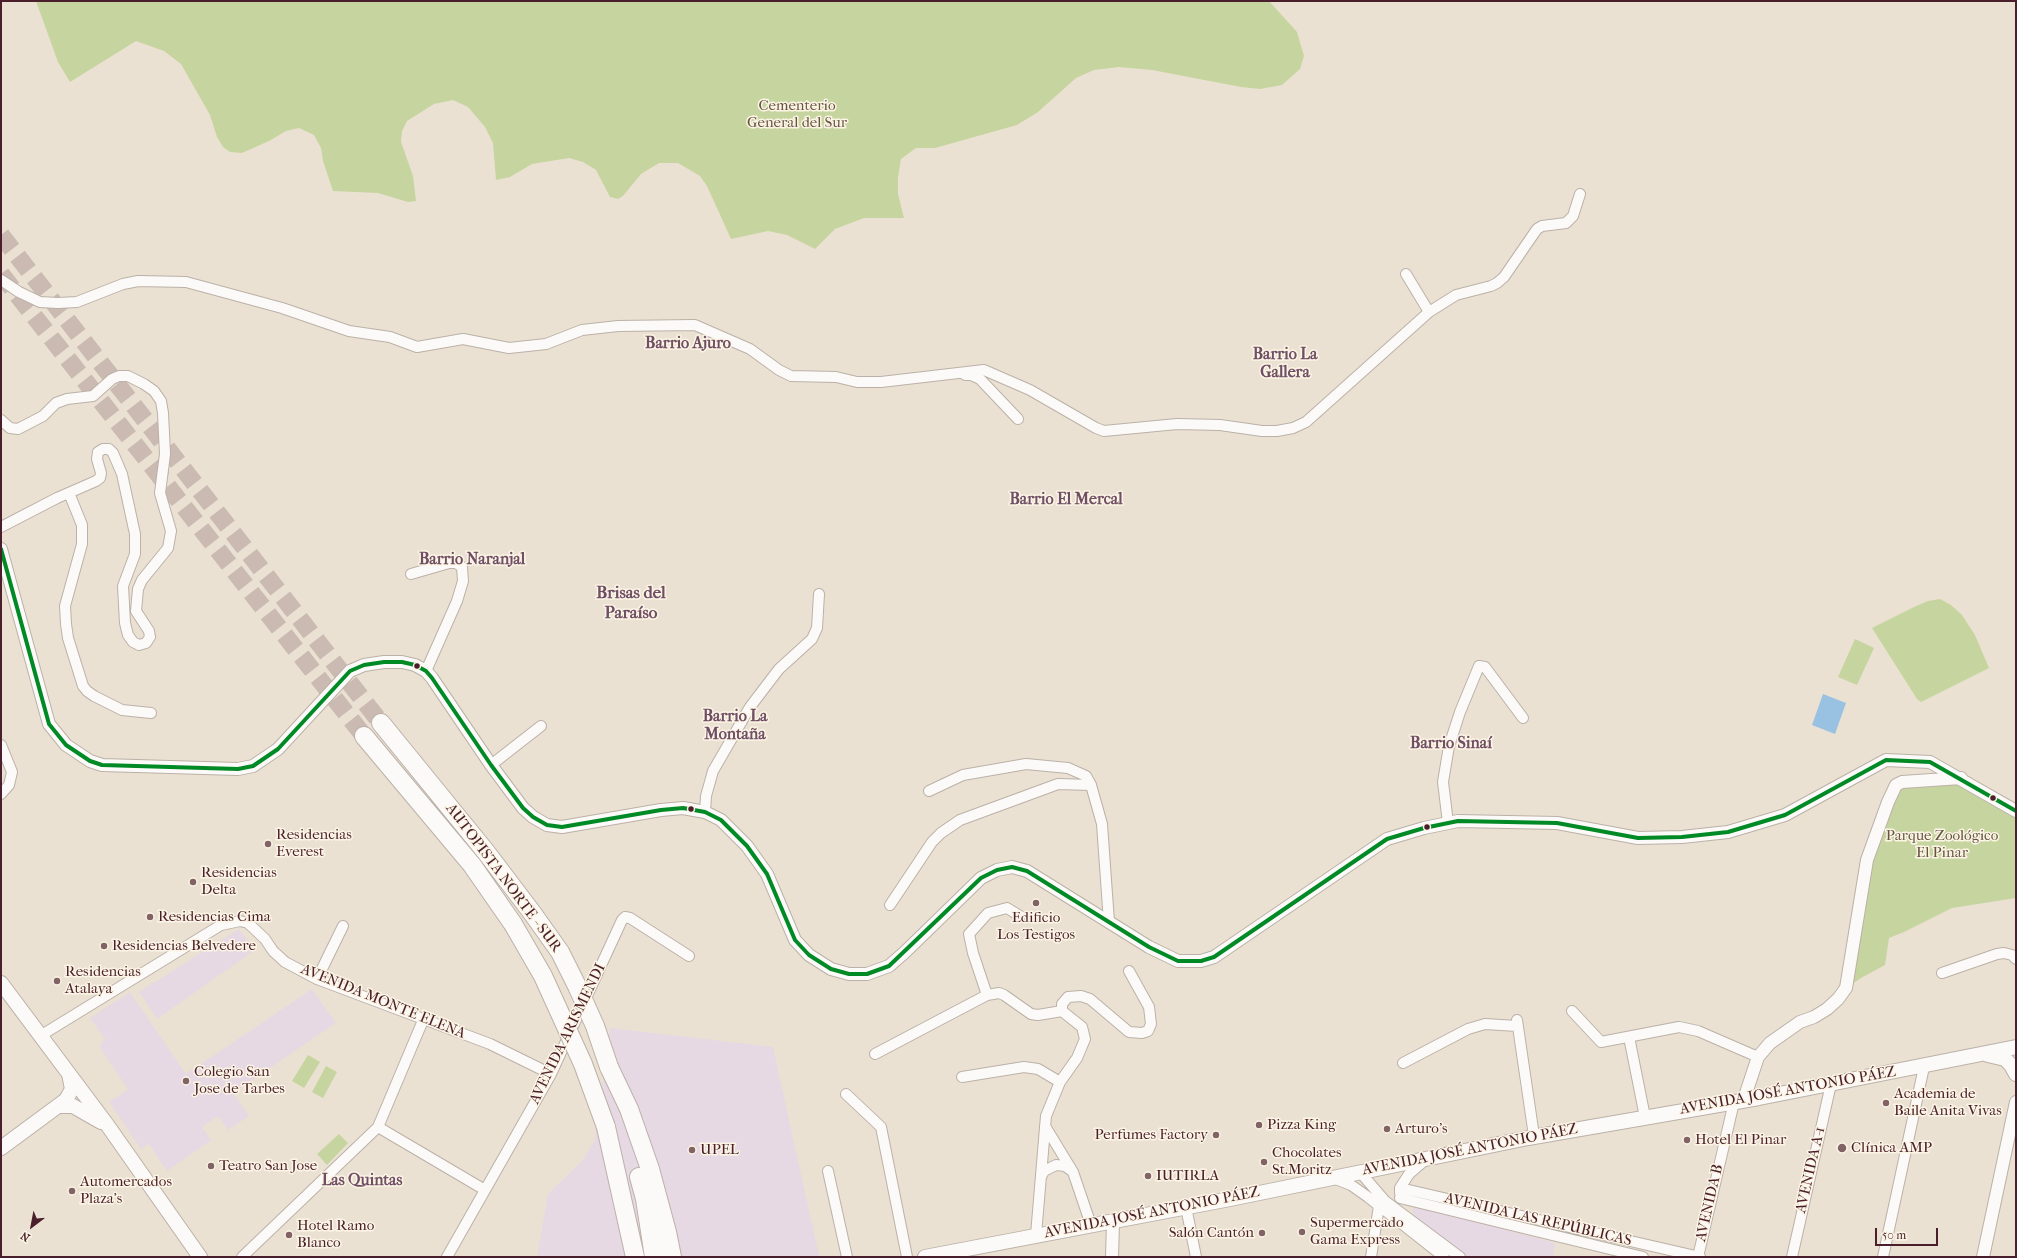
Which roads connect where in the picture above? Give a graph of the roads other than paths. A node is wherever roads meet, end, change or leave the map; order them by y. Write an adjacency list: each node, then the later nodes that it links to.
1 (1580, 194): 4 (street)
2 (1406, 274): 4 (street)
3 (1, 280): 5 (street)
4 (1429, 312): 5 (street)
5 (936, 374): 6 (street)
6 (1018, 418)
7 (1, 420): 8 (street)
8 (69, 493): 9 (street); 14 (street)
9 (1, 526)
10 (1, 549): 13 (street)
11 (411, 574): 13 (street)
12 (819, 594): 26 (street)
13 (426, 671): 20 (street)
14 (151, 713)
15 (1523, 718): 27 (street)
16 (382, 723): 49 (highway, AUTOPISTA NORTE - SUR, bridge)
17 (541, 726): 20 (street)
18 (364, 736): 67 (highway, AUTOPISTA NORTE - SUR, bridge)
19 (1, 745): 24 (street)
20 (491, 765): 26 (street)
21 (1961, 778): 25 (street); 27 (street); 47 (street)
22 (1091, 785): 23 (street); 28 (street); 30 (street)
23 (929, 791)
24 (1, 794)
25 (2016, 811)
26 (705, 812): 30 (street)
27 (1448, 823): 30 (street)
28 (890, 905)
29 (1020, 916): 38 (street)
30 (1109, 922)
31 (343, 926): 36 (street)
32 (689, 956): 52 (street, AVENIDA ARISMENDI)
33 (2016, 960): 35 (street)
34 (1129, 971): 40 (street)
35 (1942, 973)
36 (317, 979): 41 (street, AVENIDA MONTE ELENA); 42 (street, AVENIDA MONTE ELENA)
37 (4, 992): 42 (main road)
38 (987, 995): 40 (street); 45 (street)
39 (1572, 1011): 43 (street)
40 (1062, 1012): 56 (street)
41 (424, 1018): 52 (street, AVENIDA MONTE ELENA); 66 (street)
42 (40, 1036): 51 (main road)
43 (1629, 1037): 47 (street); 63 (street)
44 (2016, 1047): 46 (main road, AVENIDA JOSÉ ANTONIO PÁEZ)
45 (875, 1054)
46 (1984, 1054): 50 (main road, AVENIDA JOSÉ ANTONIO PÁEZ); 54 (main road)
47 (1758, 1056): 53 (street)
48 (1403, 1063): 68 (street)
49 (609, 1067): 89 (highway, AUTOPISTA NORTE - SUR); 90 (highway)
50 (1924, 1067): 57 (main road, AVENIDA JOSÉ ANTONIO PÁEZ); 102 (street)
51 (68, 1072): 62 (main road); 64 (main road)
52 (552, 1074): 76 (street, AVENIDA ARISMENDI)
53 (1752, 1074): 59 (street); 60 (street)
54 (2016, 1074)
55 (962, 1077): 56 (street)
56 (1060, 1082): 65 (street)
57 (1831, 1084): 59 (main road, AVENIDA JOSÉ ANTONIO PÁEZ); 101 (street, AVENIDA A-1)
58 (846, 1094): 92 (street)
59 (1759, 1098): 60 (main road, AVENIDA JOSÉ ANTONIO PÁEZ)
60 (1739, 1101): 63 (main road, AVENIDA JOSÉ ANTONIO PÁEZ); 100 (street, AVENIDA B)
61 (2016, 1102): 103 (street)
62 (58, 1106): 64 (main road); 69 (main road)
63 (1645, 1117): 68 (main road, AVENIDA JOSÉ ANTONIO PÁEZ)
64 (108, 1126): 84 (main road)
65 (1045, 1126): 72 (street); 74 (street)
66 (378, 1127): 76 (street); 85 (street)
67 (606, 1127): 87 (highway); 88 (highway, AUTOPISTA NORTE - SUR)
68 (1534, 1136): 70 (main road, AVENIDA JOSÉ ANTONIO PÁEZ)
69 (1, 1148)
70 (1426, 1159): 73 (main road, AVENIDA JOSÉ ANTONIO PÁEZ); 77 (street)
71 (828, 1171): 91 (street)
72 (1073, 1172): 74 (street); 82 (street)
73 (1360, 1172): 75 (main road, AVENIDA JOSÉ ANTONIO PÁEZ); 80 (street)
74 (1041, 1177): 83 (street)
75 (1332, 1178): 78 (street); 79 (main road, AVENIDA JOSÉ ANTONIO PÁEZ)
76 (485, 1190): 86 (street, AVENIDA ARISMENDI)
77 (1400, 1193): 80 (street); 99 (street, AVENIDA LAS REPÚBLICAS); 100 (street, AVENIDA LAS REPÚBLICAS)
78 (1379, 1206): 96 (street); 97 (street)
79 (1186, 1207): 81 (main road, AVENIDA JOSÉ ANTONIO PÁEZ); 95 (street)
80 (1409, 1220): 98 (street)
81 (1113, 1222): 82 (main road, AVENIDA JOSÉ ANTONIO PÁEZ); 94 (street)
82 (1091, 1225): 83 (main road, AVENIDA JOSÉ ANTONIO PÁEZ)
83 (1036, 1235): 93 (main road, AVENIDA JOSÉ ANTONIO PÁEZ)
84 (200, 1257)
85 (242, 1257)
86 (447, 1257)
87 (623, 1257)
88 (635, 1257)
89 (654, 1257)
90 (672, 1257)
91 (847, 1257)
92 (907, 1257)
93 (925, 1257)
94 (1112, 1257)
95 (1196, 1257)
96 (1371, 1257)
97 (1444, 1257)
98 (1460, 1257)
99 (1643, 1257)
100 (1698, 1257)
101 (1792, 1257)
102 (1883, 1257)
103 (1983, 1257)

